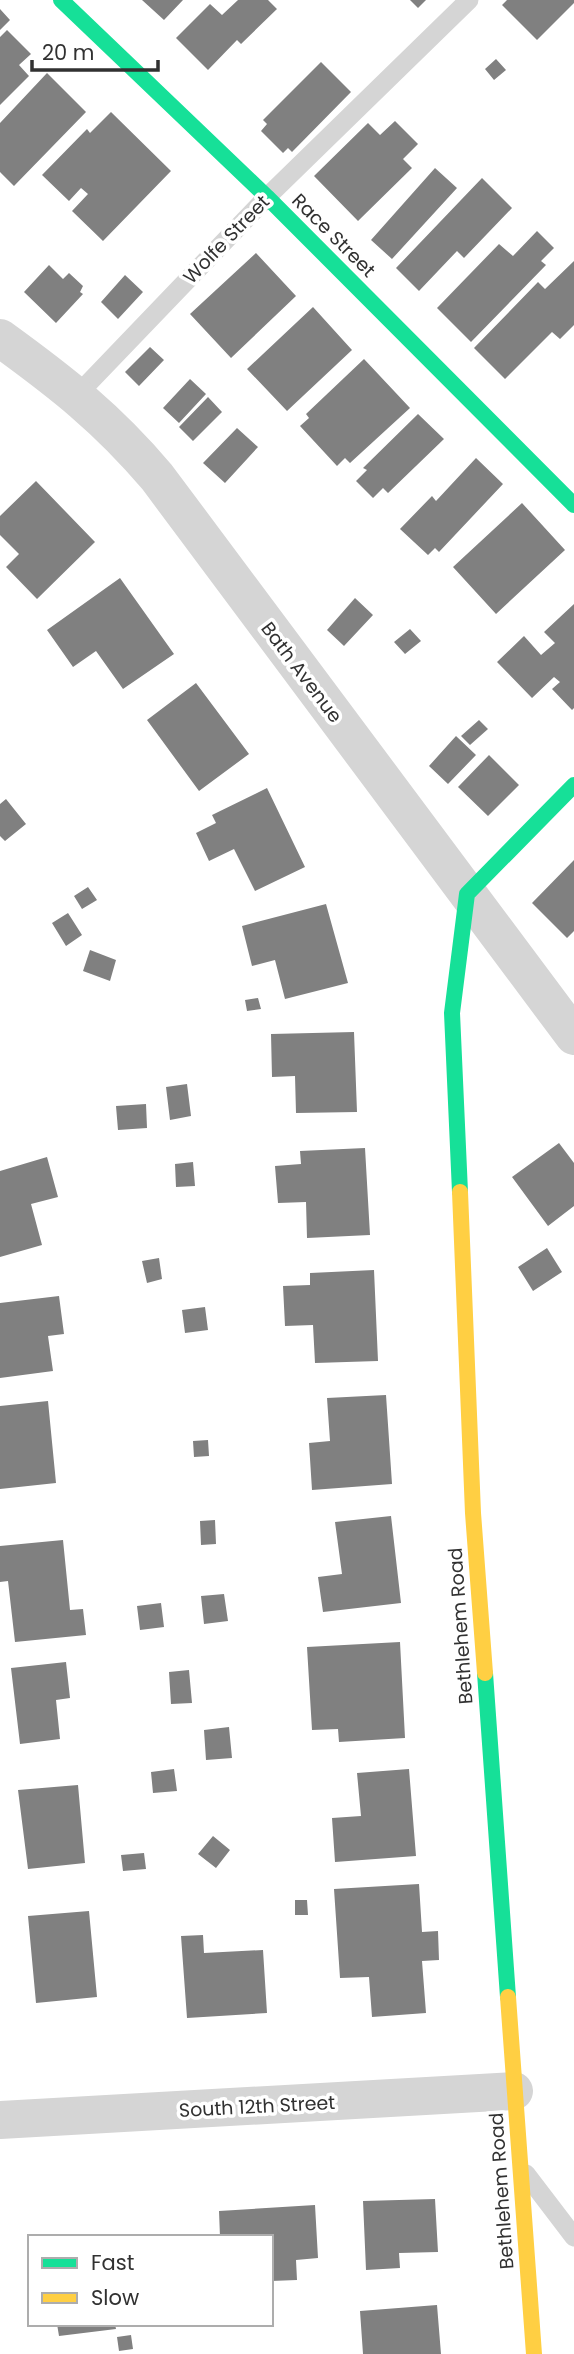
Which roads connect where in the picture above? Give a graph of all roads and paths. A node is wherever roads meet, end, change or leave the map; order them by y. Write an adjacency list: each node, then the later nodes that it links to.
1 (61, 0): 3 (street, Race Street)
2 (470, 0): 3 (lane, Wolfe Street)
3 (267, 197): 5 (lane, Wolfe Street); 6 (street, Race Street)
4 (0, 338): 5 (street, Bath Avenue)
5 (78, 394): 8 (street, Bath Avenue)
6 (574, 505)
7 (574, 785): 8 (street)
8 (467, 894): 9 (street, Bath Avenue); 10 (street, Bethlehem Road)
9 (574, 1036)
10 (514, 2091): 11 (street, South 12th Street); 12 (street, Bethlehem Road)
11 (0, 2120)
12 (519, 2165): 13 (lane); 14 (street, Bethlehem Road)
13 (574, 2237)
14 (534, 2354)

